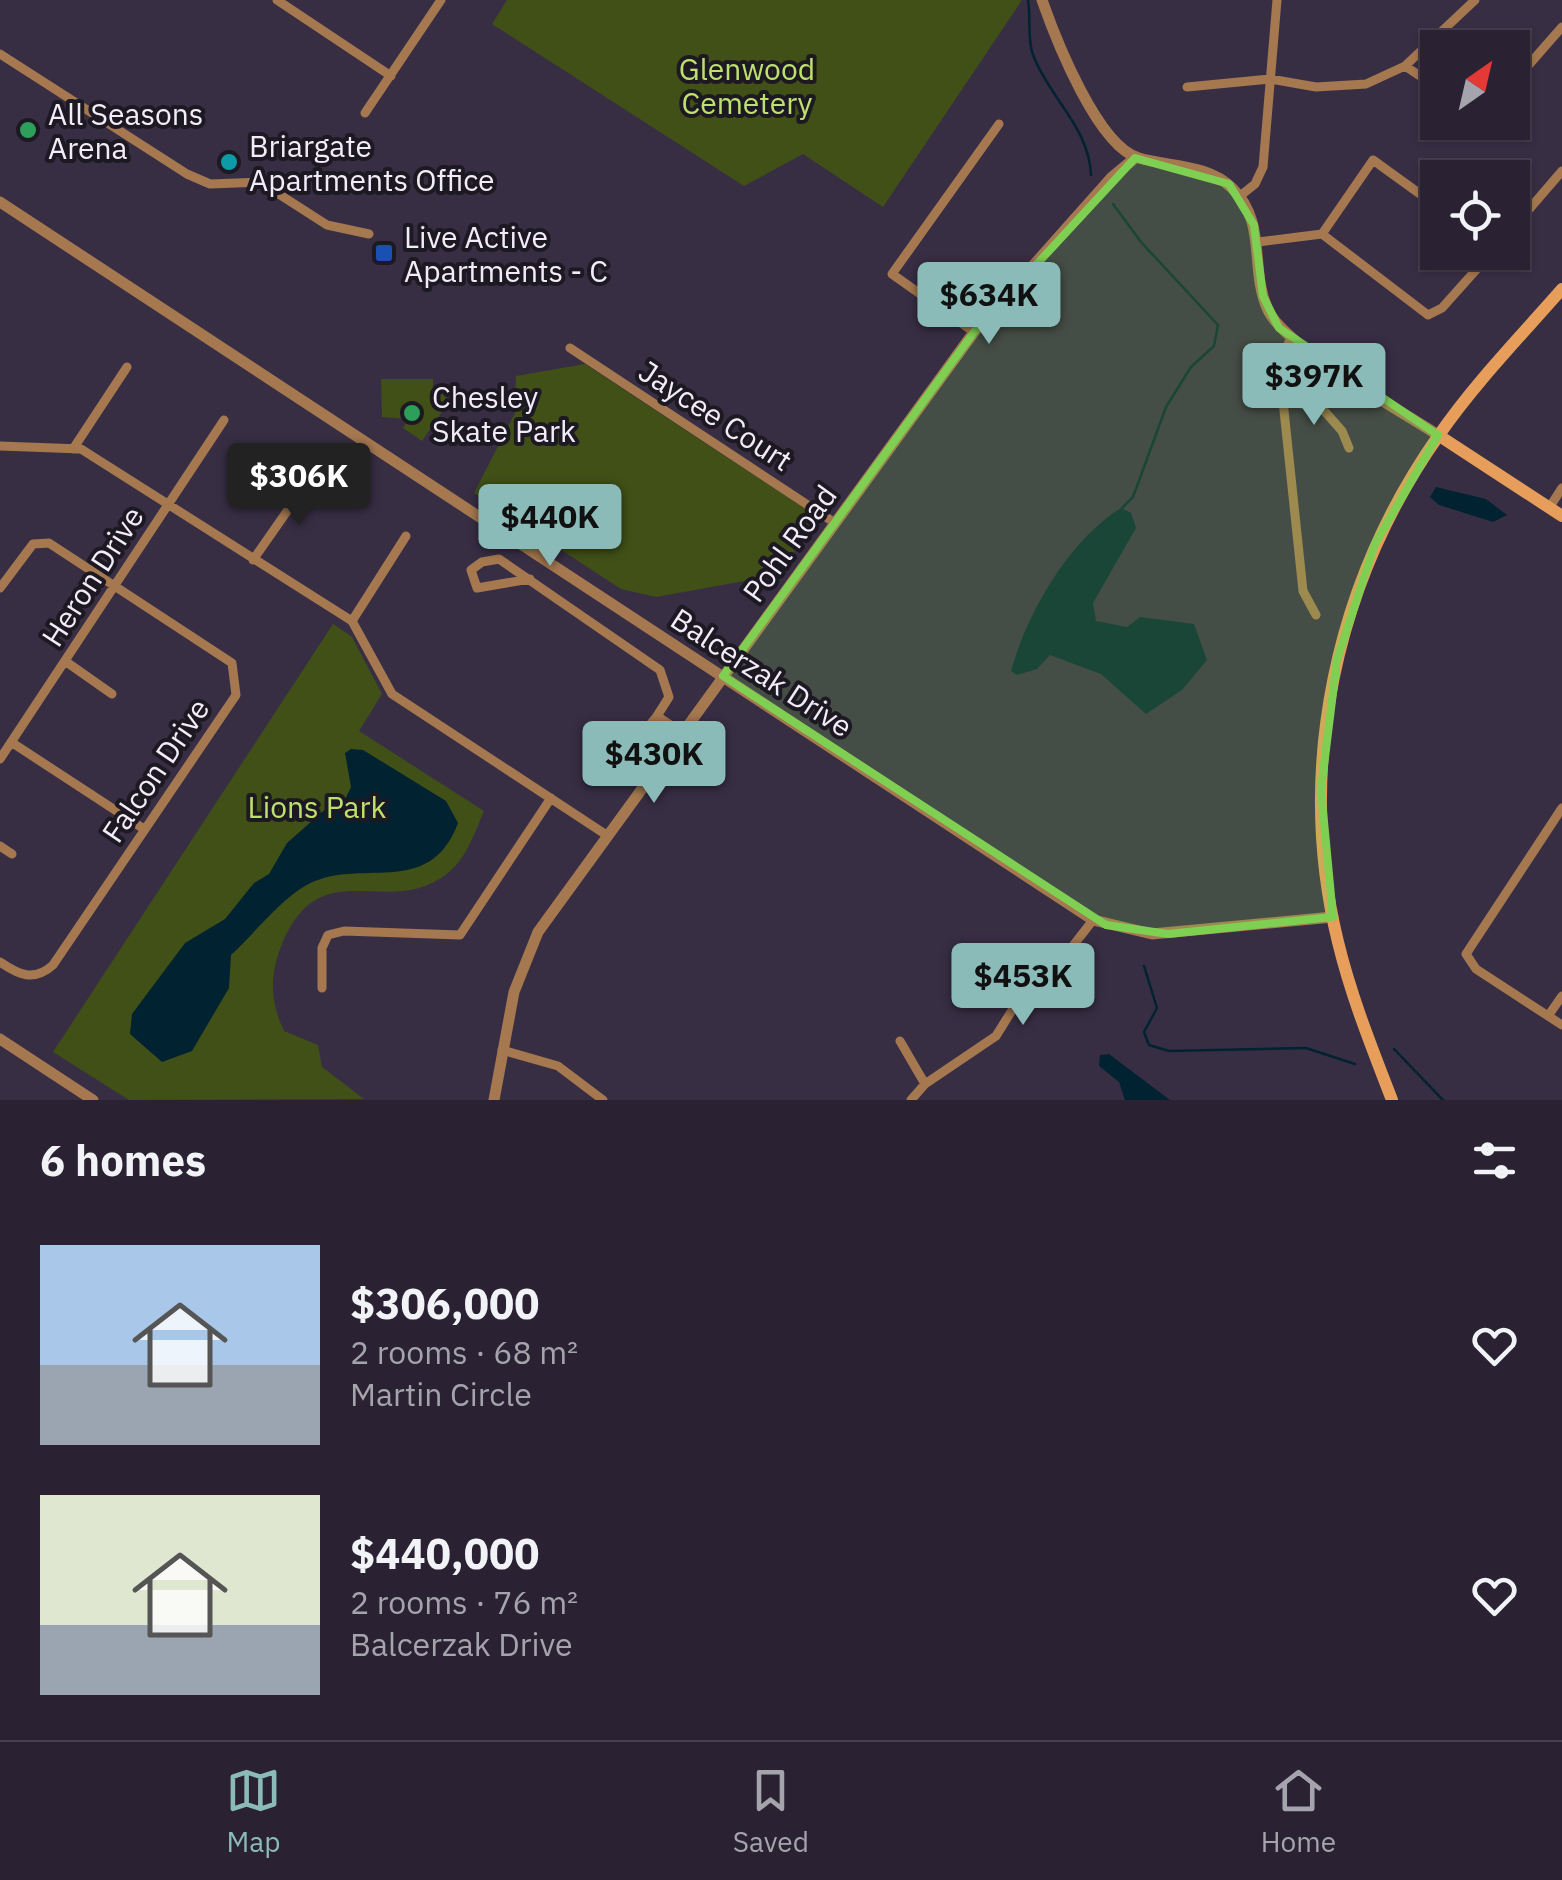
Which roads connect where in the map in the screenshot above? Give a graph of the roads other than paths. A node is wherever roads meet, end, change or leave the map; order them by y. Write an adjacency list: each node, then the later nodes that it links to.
1 (278, 0): 10 (street)
2 (441, 0): 10 (street)
3 (1042, 0): 16 (street)
4 (1277, 0): 12 (street)
5 (1475, 0): 9 (street)
6 (1562, 27): 8 (street)
7 (0, 54): 22 (street)
8 (1530, 63)
9 (1405, 66): 11 (street); 12 (street)
10 (392, 76): 14 (street)
11 (1420, 76)
12 (1270, 78): 13 (street); 19 (street)
13 (1187, 87)
14 (365, 114)
15 (999, 124): 27 (street)
16 (1135, 158): 19 (street); 27 (street, Pohl Road)
17 (1562, 171): 21 (street)
18 (1420, 193): 23 (street)
19 (1240, 196): 24 (street)
20 (0, 202): 51 (street, Balcerzak Drive)
21 (1530, 207)
22 (368, 234)
23 (1322, 234): 24 (street); 25 (street)
24 (1258, 242): 28 (street)
25 (1476, 270)
26 (1562, 290): 33 (main road)
27 (974, 332): 42 (street, Pohl Road)
28 (1291, 338): 31 (street); 33 (street)
29 (570, 348): 42 (street, Jaycee Court)
30 (127, 366): 35 (street)
31 (1284, 402): 36 (street); 48 (street)
32 (224, 420): 39 (street, Heron Drive)
33 (1438, 435): 40 (main road); 64 (main road)
34 (0, 446): 35 (street)
35 (73, 448): 39 (street)
36 (1350, 448)
37 (313, 474): 44 (street)
38 (1562, 488): 40 (street)
39 (168, 506): 44 (street); 47 (street, Heron Drive)
40 (1549, 508): 41 (main road)
41 (1562, 516)
42 (835, 523): 51 (street, Pohl Road)
43 (406, 536): 49 (street)
44 (253, 560): 49 (street)
45 (530, 579): 45 (street); 53 (street)
46 (0, 588): 47 (street)
47 (115, 588): 50 (street, Heron Drive); 60 (street, Falcon Drive)
48 (1316, 615)
49 (352, 621): 58 (street)
50 (66, 661): 52 (street); 55 (street, Heron Drive)
51 (723, 676): 54 (street, Pohl Road); 65 (street, Balcerzak Drive)
52 (112, 694)
53 (658, 716): 54 (street); 56 (street)
54 (681, 732): 61 (street, Pohl Road)
55 (11, 742): 57 (street, Heron Drive); 60 (street)
56 (629, 750)
57 (0, 759)
58 (551, 798): 61 (street); 67 (street)
59 (1562, 808): 69 (street)
60 (144, 828): 66 (street, Falcon Drive)
61 (608, 836): 73 (street, Pohl Road)
62 (0, 846): 63 (street)
63 (12, 854)
64 (1333, 917): 65 (street, Balcerzak Drive); 79 (main road)
65 (1093, 920): 74 (street)
66 (0, 962)
67 (322, 988)
68 (1562, 996): 69 (street)
69 (1548, 1016): 70 (street)
70 (1562, 1025)
71 (0, 1039): 75 (street)
72 (900, 1040): 74 (street)
73 (502, 1050): 76 (street, Pohl Road); 77 (street)
74 (926, 1084): 78 (street)
75 (93, 1100)
76 (494, 1100)
77 (603, 1100)
78 (911, 1100)
79 (1392, 1100)

